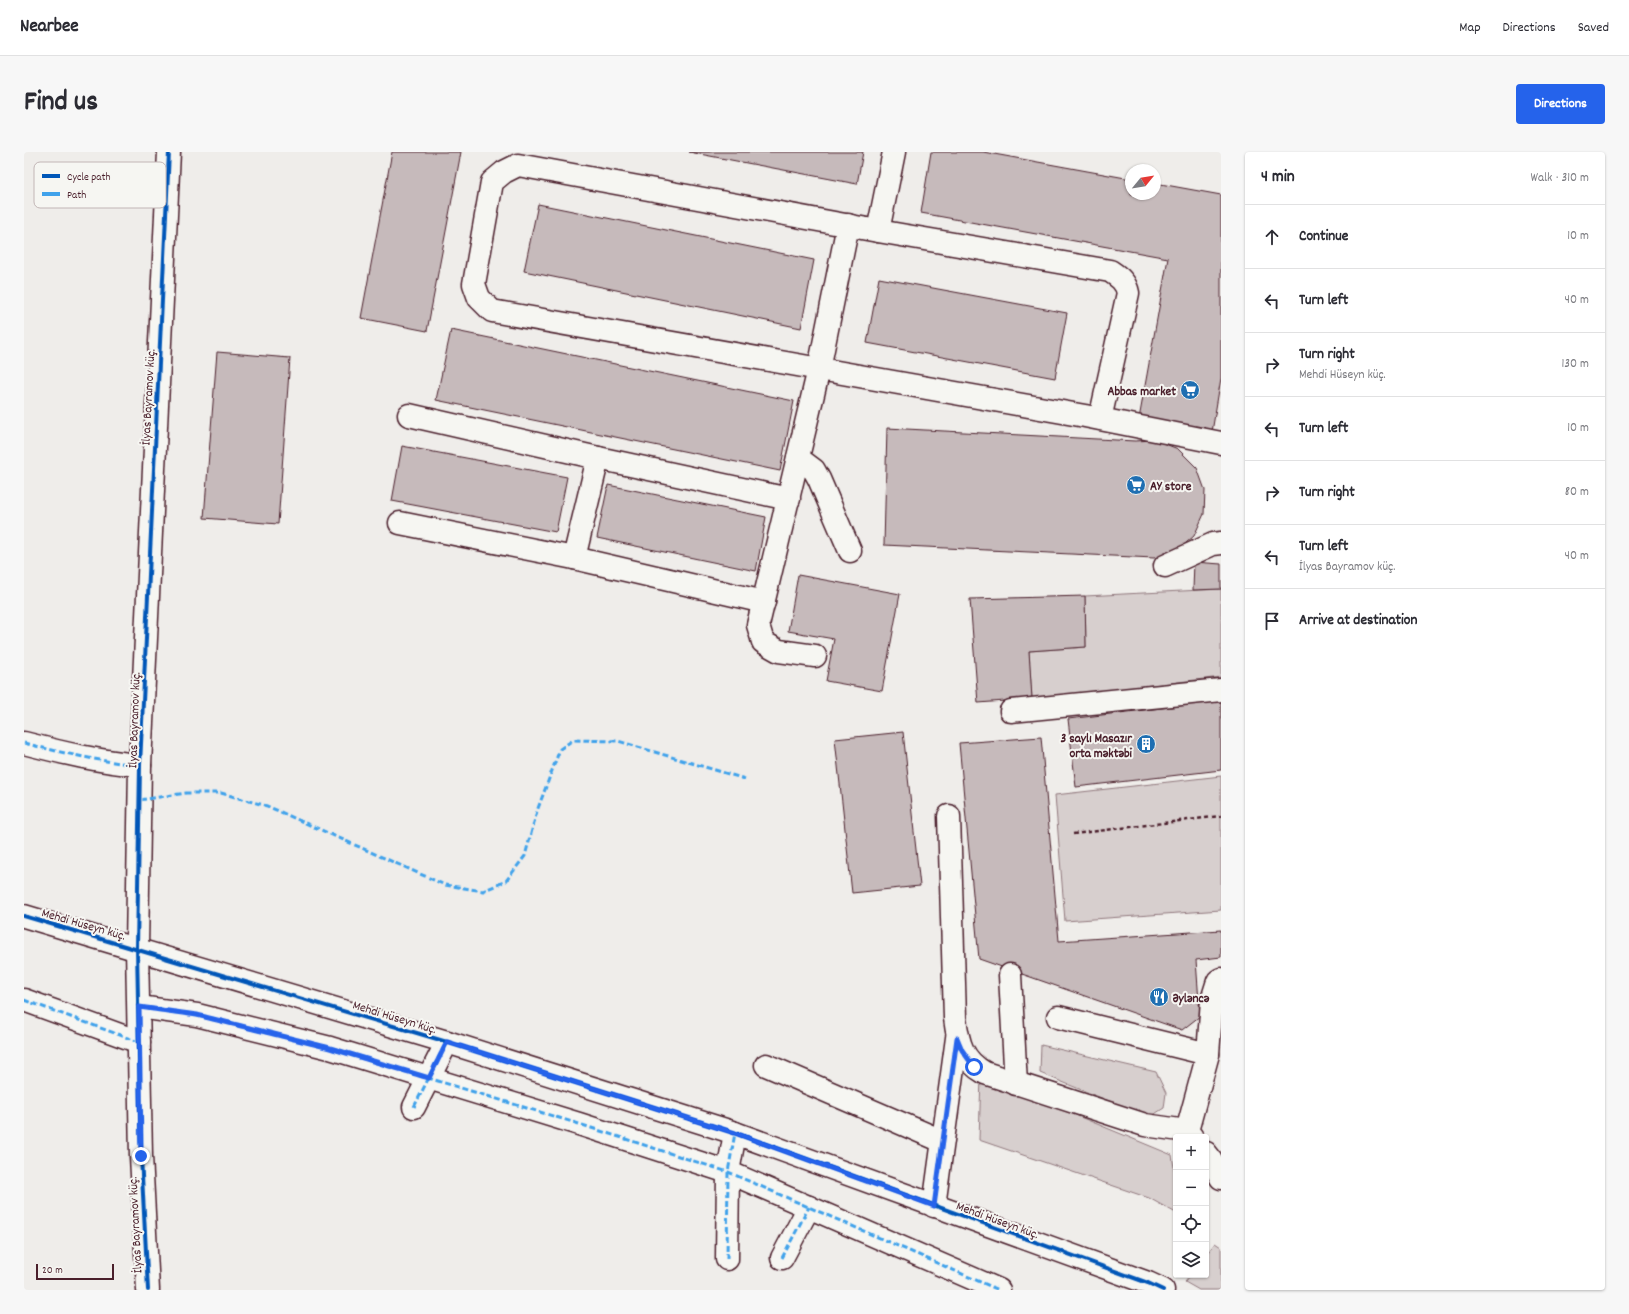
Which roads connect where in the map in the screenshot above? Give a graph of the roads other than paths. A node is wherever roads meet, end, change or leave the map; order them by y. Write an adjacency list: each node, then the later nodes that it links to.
1 (168, 152): 3 (street, İlyas Bayramov küç.)
2 (894, 152): 6 (street)
3 (166, 196)
4 (165, 208): 24 (street, İlyas Bayramov küç.)
5 (848, 225): 6 (street); 7 (street); 7 (street)
6 (878, 231): 9 (street)
7 (819, 369): 9 (street); 12 (street)
8 (409, 415): 11 (street)
9 (1100, 419): 10 (street)
10 (1221, 443)
11 (598, 458): 13 (street); 17 (street)
12 (798, 458): 13 (street); 16 (street)
13 (789, 499): 19 (street)
14 (400, 523): 17 (street)
15 (1221, 543): 18 (street)
16 (850, 551)
17 (574, 558): 19 (street)
18 (1165, 566)
19 (764, 602): 20 (street)
20 (815, 656)
21 (1221, 690): 22 (street)
22 (1011, 711)
23 (24, 743): 24 (street)
24 (140, 765): 27 (street, İlyas Bayramov küç.)
25 (949, 816): 33 (street)
26 (24, 916): 27 (street, Mehdi Hüseyn küç.)
27 (137, 948): 31 (street, İlyas Bayramov küç.); 35 (street, Mehdi Hüseyn küç.)
28 (1010, 975): 39 (street)
29 (1221, 979): 36 (street)
30 (24, 1000): 34 (street)
31 (139, 1007): 34 (street, İlyas Bayramov küç.); 38 (street)
32 (1058, 1017): 36 (street)
33 (957, 1038): 39 (street); 43 (street)
34 (140, 1042): 51 (street, İlyas Bayramov küç.)
35 (447, 1042): 38 (street); 41 (street, Mehdi Hüseyn küç.)
36 (1208, 1054): 42 (street)
37 (766, 1065): 43 (street)
38 (429, 1078): 40 (street); 45 (street)
39 (1016, 1084): 42 (street)
40 (414, 1107)
41 (735, 1133): 45 (street); 47 (street, Mehdi Hüseyn küç.)
42 (1189, 1134)
43 (942, 1141): 47 (street)
44 (1209, 1158): 46 (street)
45 (728, 1172): 48 (street); 50 (street)
46 (1221, 1178)
47 (934, 1206): 53 (street, Mehdi Hüseyn küç.)
48 (809, 1207): 49 (street); 52 (street)
49 (782, 1258)
50 (727, 1259)
51 (148, 1290)
52 (999, 1290)
53 (1163, 1290)

